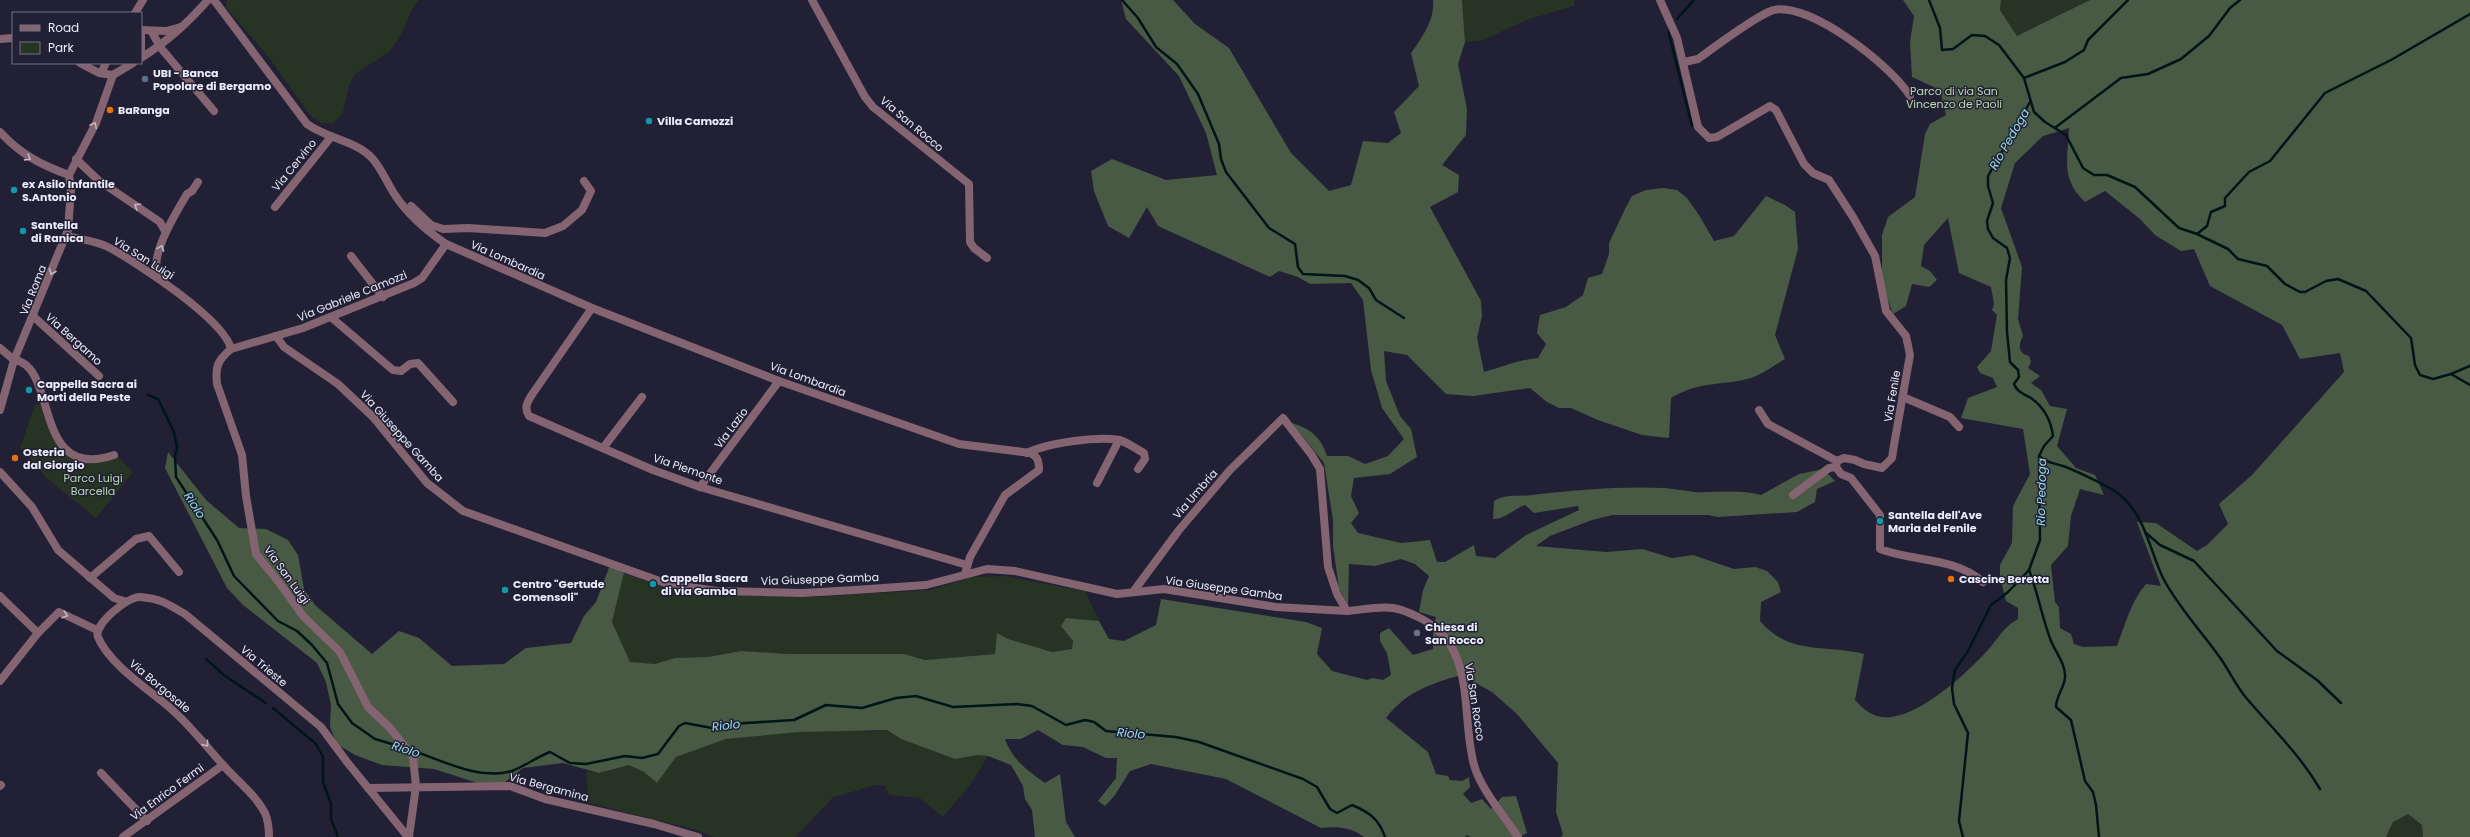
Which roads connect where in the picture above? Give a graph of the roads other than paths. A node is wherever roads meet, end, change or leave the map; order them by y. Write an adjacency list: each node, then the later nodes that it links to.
1 (143, 0): 6 (street)
2 (208, 0): 7 (street)
3 (214, 0): 23 (street, Via Lombardia)
4 (812, 0): 34 (street, Via San Rocco)
5 (1660, 0): 14 (street)
6 (137, 12)
7 (187, 24): 9 (street); 12 (street)
8 (142, 30): 9 (street)
9 (152, 32): 12 (street)
10 (12, 38): 11 (street)
11 (0, 39)
12 (160, 47): 13 (street); 21 (street)
13 (142, 57)
14 (1684, 62): 20 (street); 49 (street, Via Fenile)
15 (82, 64): 18 (street)
16 (106, 64): 18 (street)
17 (131, 64): 19 (street)
18 (101, 73): 19 (street)
19 (113, 75): 24 (street, one-way to 19)
20 (1910, 96)
21 (214, 111)
22 (0, 132): 25 (street, one-way to 25)
23 (331, 137): 28 (street, Via Lombardia); 29 (street, Via Cervino)
24 (76, 159): 25 (street); 30 (street, one-way to 24)
25 (69, 175): 31 (street, Via Roma)
26 (584, 181): 28 (street)
27 (198, 182): 30 (street)
28 (396, 197): 32 (street, Via Lombardia)
29 (275, 207)
30 (165, 231): 35 (street, one-way to 30)
31 (66, 236): 36 (street, Via San Luigi); 40 (street, Via Roma, one-way to 40)
32 (446, 244): 38 (street, Via Gabriele Camozzi); 39 (street, Via Lombardia)
33 (351, 256): 38 (street)
34 (987, 258)
35 (155, 264): 36 (street); 37 (street)
36 (142, 268): 37 (street, Via San Luigi)
37 (160, 278): 44 (street, Via San Luigi)
38 (383, 297): 41 (street, Via Gabriele Camozzi)
39 (592, 308): 47 (street, Via Lombardia); 55 (street, Via Piemonte)
40 (34, 317): 45 (street, Via Roma); 46 (street, Via Bergamo)
41 (332, 318): 42 (street, Via Gabriele Camozzi); 50 (street)
42 (276, 336): 44 (street, Via Gabriele Camozzi); 64 (street, Via Giuseppe Gamba)
43 (0, 348): 45 (street)
44 (231, 349): 77 (street, Via San Luigi)
45 (14, 360): 51 (street, Via Roma); 57 (street)
46 (99, 376)
47 (780, 381): 56 (street, Via Lombardia); 62 (street, Via Lazio)
48 (642, 397): 55 (street)
49 (1903, 397): 53 (street); 58 (street, Via Fenile)
50 (453, 402)
51 (0, 410)
52 (1759, 410): 58 (street)
53 (1959, 427)
54 (1119, 440): 56 (street); 59 (street); 61 (street)
55 (603, 448): 62 (street, Via Piemonte)
56 (1027, 453): 64 (street)
57 (114, 455)
58 (1836, 464): 63 (street); 67 (street)
59 (1138, 469)
60 (0, 472): 66 (street)
61 (1097, 482)
62 (700, 487): 64 (street, Via Piemonte)
63 (1794, 495)
64 (966, 569): 68 (street, Via Giuseppe Gamba)
65 (179, 572): 66 (street)
66 (90, 578): 70 (street)
67 (1983, 582)
68 (1133, 592): 71 (street, Via Giuseppe Gamba); 71 (street, Via Umbria)
69 (0, 596): 73 (street)
70 (124, 601): 72 (street); 78 (street, Via Trieste)
71 (1347, 611): 84 (street, Via San Rocco)
72 (97, 630): 73 (street, one-way to 72); 75 (street, Via Borgosale, one-way to 75)
73 (38, 633): 74 (street)
74 (0, 681)
75 (223, 765): 79 (street, Via Enrico Fermi); 81 (street, Via Borgosale)
76 (101, 773): 79 (street)
77 (416, 786): 78 (street, Via Bergamina); 82 (street, Via San Luigi); 83 (street, Via Bergamina)
78 (368, 788): 82 (street, Via Trieste)
79 (147, 821): 80 (street, Via Enrico Fermi)
80 (123, 837)
81 (269, 837)
82 (409, 837)
83 (698, 837)
84 (1518, 837)

